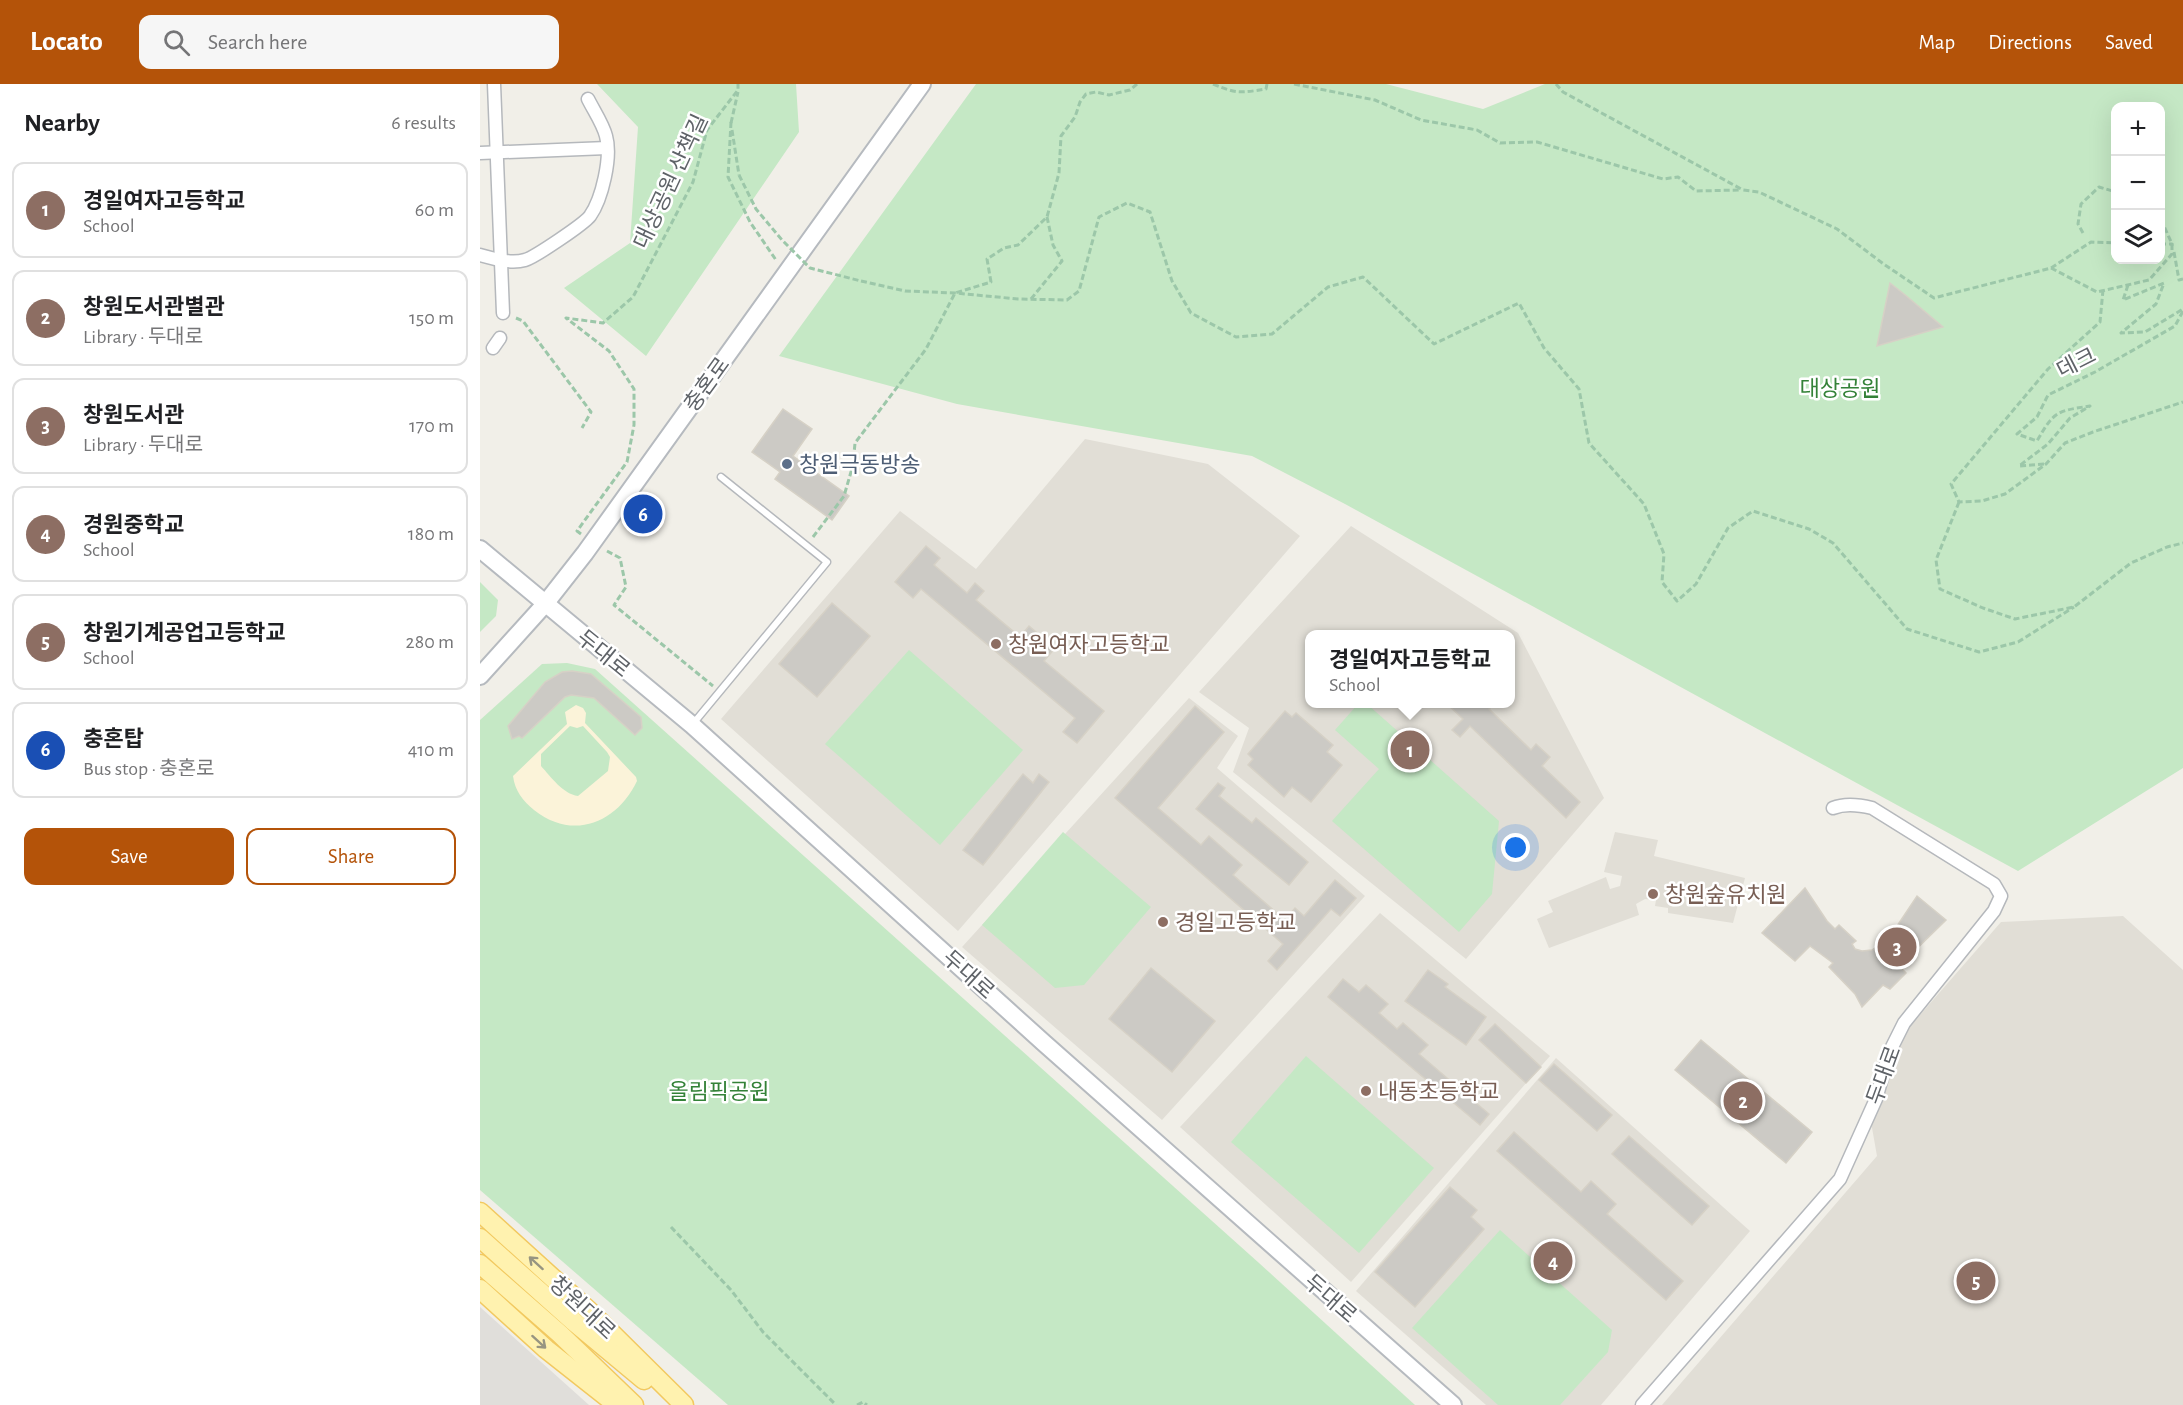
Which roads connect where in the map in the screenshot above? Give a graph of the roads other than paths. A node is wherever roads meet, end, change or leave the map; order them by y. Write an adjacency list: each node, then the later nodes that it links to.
1 (495, 84): 5 (street)
2 (922, 84): 12 (street, 충혼로)
3 (588, 99): 4 (street)
4 (607, 148): 5 (street); 8 (street)
5 (497, 152): 6 (street); 8 (street)
6 (480, 153)
7 (480, 255): 8 (street)
8 (501, 261): 9 (street)
9 (503, 313)
10 (721, 477): 14 (lane)
11 (480, 549): 12 (street, 두대로)
12 (545, 604): 13 (street, 충혼로); 14 (street, 두대로)
13 (480, 676)
14 (692, 725): 24 (street, 두대로)
15 (1833, 808): 25 (street, 두대로)
16 (480, 1212): 23 (main road, 창원대로, one-way to 16)
17 (480, 1238): 22 (main road, 창원대로)
18 (480, 1264): 21 (main road, 창원대로)
19 (480, 1289): 20 (main road, one-way to 20)
20 (617, 1405)
21 (634, 1405)
22 (674, 1405)
23 (684, 1405)
24 (1453, 1405)
25 (1642, 1405)

